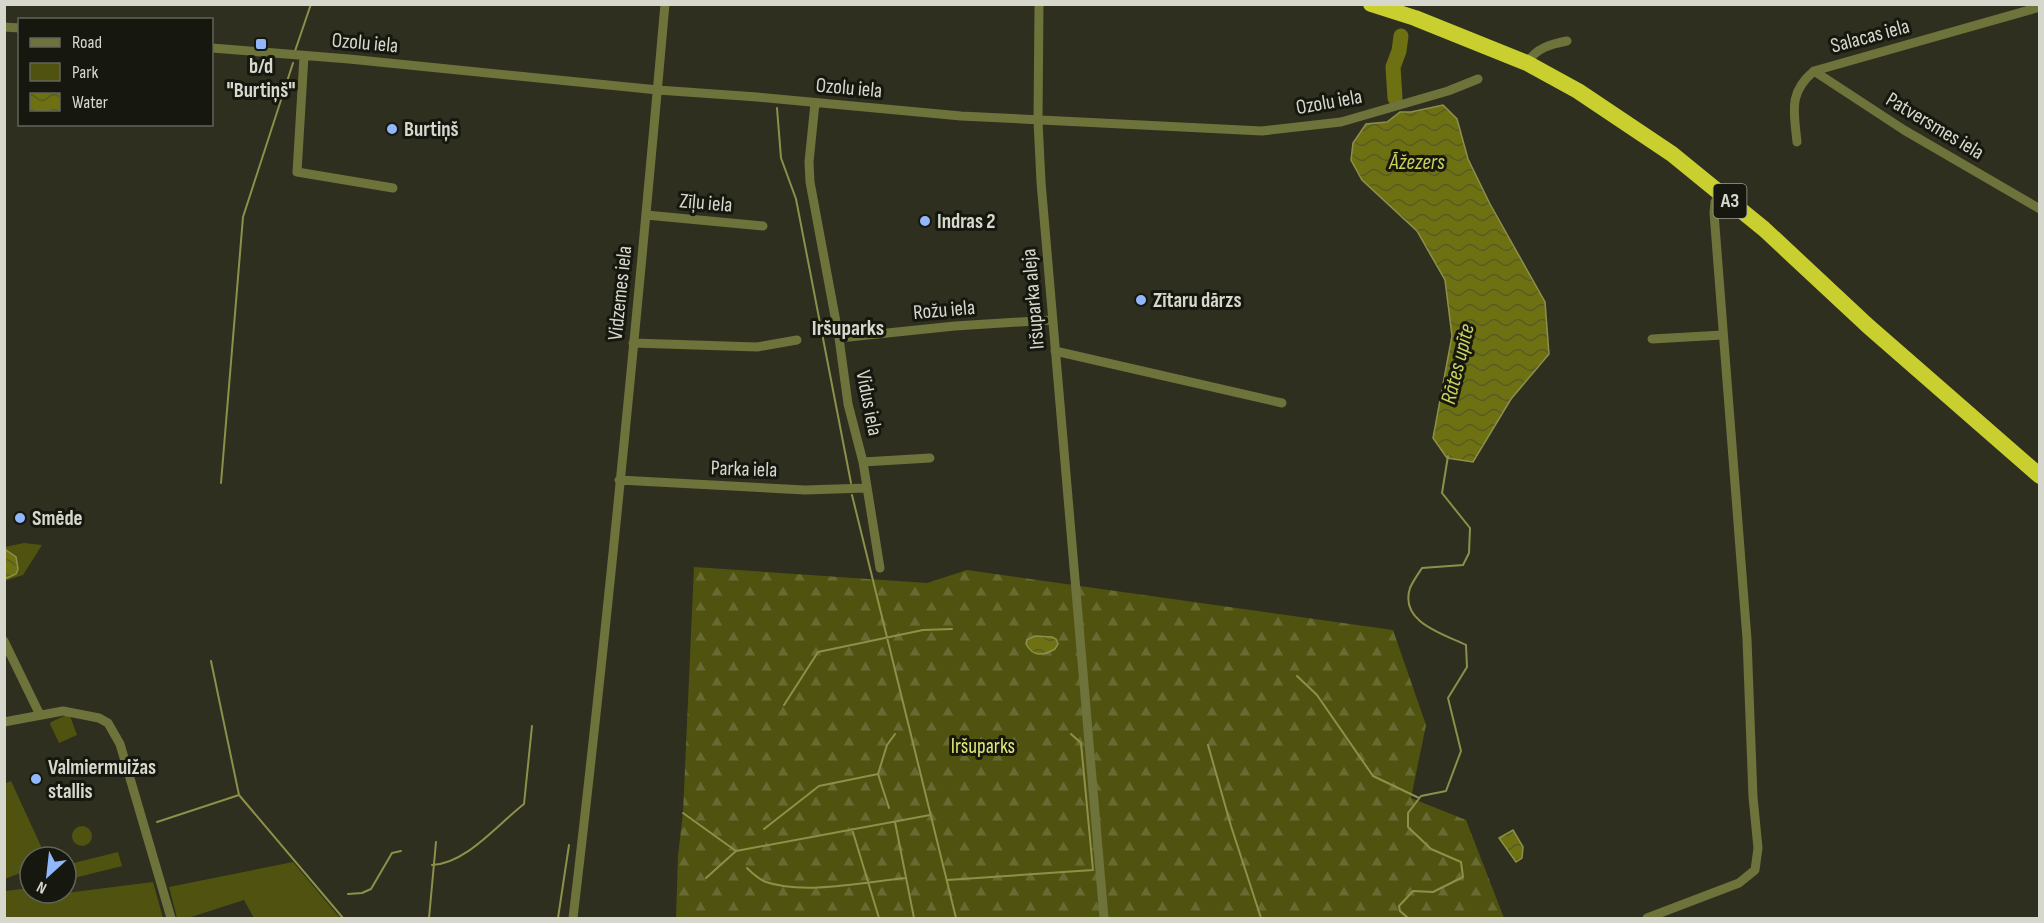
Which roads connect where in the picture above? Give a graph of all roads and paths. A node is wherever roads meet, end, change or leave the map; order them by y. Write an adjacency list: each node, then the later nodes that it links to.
1 (665, 4): 11 (street, Vidzemes iela)
2 (1039, 4): 13 (street, Iršuparka aleja)
3 (1371, 4): 8 (highway, A3)
4 (2040, 7): 9 (street, Salacas iela)
5 (1568, 41): 8 (street)
6 (213, 48): 7 (street, Ozolu iela)
7 (304, 56): 11 (street, Ozolu iela); 15 (street)
8 (1527, 63): 16 (highway, A3)
9 (1814, 70): 14 (street); 17 (street, Patversmes iela)
10 (1478, 79): 13 (street, Ozolu iela)
11 (658, 90): 12 (street, Ozolu iela); 18 (street, Vidzemes iela)
12 (815, 103): 13 (street, Ozolu iela); 22 (street, Vidus iela)
13 (1038, 121): 20 (street, Iršuparka aleja)
14 (1797, 142)
15 (393, 188)
16 (1721, 194): 21 (street); 30 (highway, A3)
17 (2040, 209)
18 (646, 215): 19 (street, Zīļu iela); 25 (street, Vidzemes iela)
19 (763, 226)
20 (1052, 320): 22 (street, Rožu iela); 26 (street, Iršuparka aleja)
21 (1723, 335): 23 (street); 40 (street)
22 (839, 338): 29 (street, Vidus iela)
23 (1652, 339)
24 (797, 340): 25 (street)
25 (633, 343): 31 (street, Vidzemes iela)
26 (1055, 351): 27 (street); 39 (street, Iršuparka aleja)
27 (1282, 403)
28 (930, 458): 29 (street)
29 (863, 462): 32 (street, Vidus iela)
30 (2040, 476)
31 (619, 480): 32 (street, Parka iela); 38 (street, Vidzemes iela)
32 (867, 488): 33 (street, Vidus iela)
33 (880, 568)
34 (4, 641): 35 (street)
35 (40, 715): 36 (street); 37 (street)
36 (4, 722)
37 (171, 918)
38 (573, 918)
39 (1104, 918)
40 (1647, 918)

